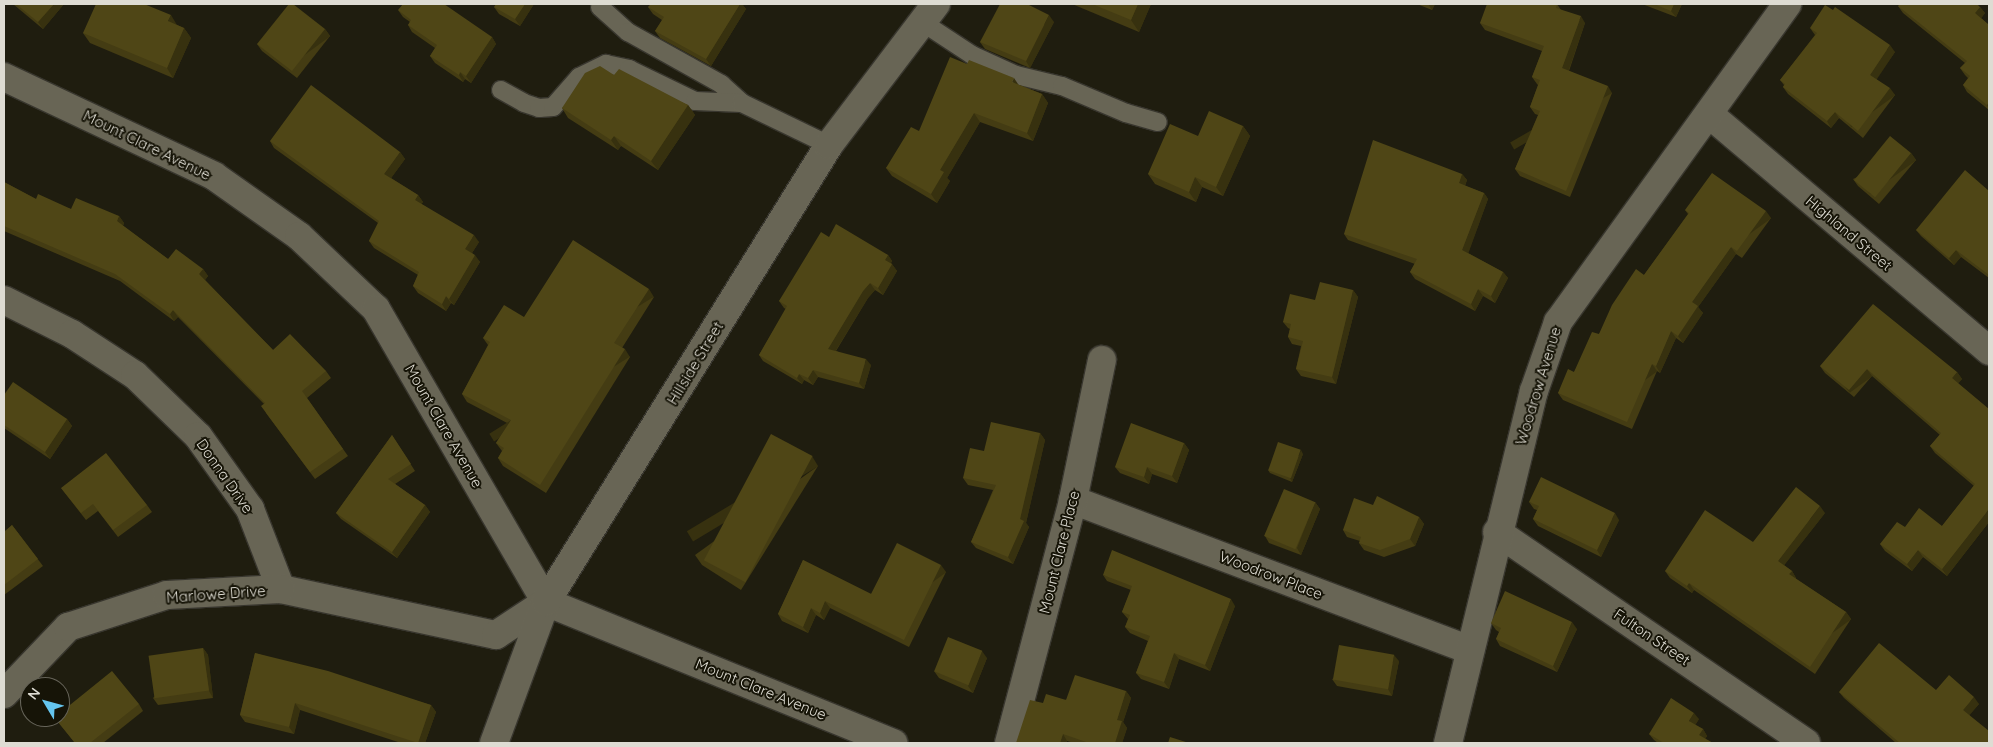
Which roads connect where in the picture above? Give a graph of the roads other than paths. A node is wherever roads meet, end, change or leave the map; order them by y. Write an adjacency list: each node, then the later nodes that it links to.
1 (1786, 4): 7 (street, Woodrow Avenue)
2 (600, 7): 6 (lane)
3 (929, 13): 8 (lane); 9 (street, Hillside Street)
4 (4, 77): 16 (street, Mount Clare Avenue)
5 (501, 90): 6 (lane)
6 (742, 103): 9 (lane)
7 (1709, 114): 11 (street, Highland Street); 14 (street, Woodrow Avenue)
8 (1158, 122)
9 (829, 145): 16 (street, Hillside Street)
10 (4, 300): 15 (street, Donna Drive)
11 (1989, 351)
12 (1102, 360): 13 (street, Mount Clare Place)
13 (1073, 500): 17 (street, Woodrow Place); 21 (street, Mount Clare Place)
14 (1497, 532): 17 (street, Woodrow Avenue); 23 (street, Fulton Street)
15 (281, 589): 16 (street); 18 (street, Marlowe Drive)
16 (546, 602): 19 (street, Hillside Street); 20 (street, Mount Clare Avenue)
17 (1470, 650): 22 (street, Woodrow Avenue)
18 (4, 694)
19 (494, 743)
20 (894, 743)
21 (1010, 743)
22 (1448, 743)
23 (1806, 743)

